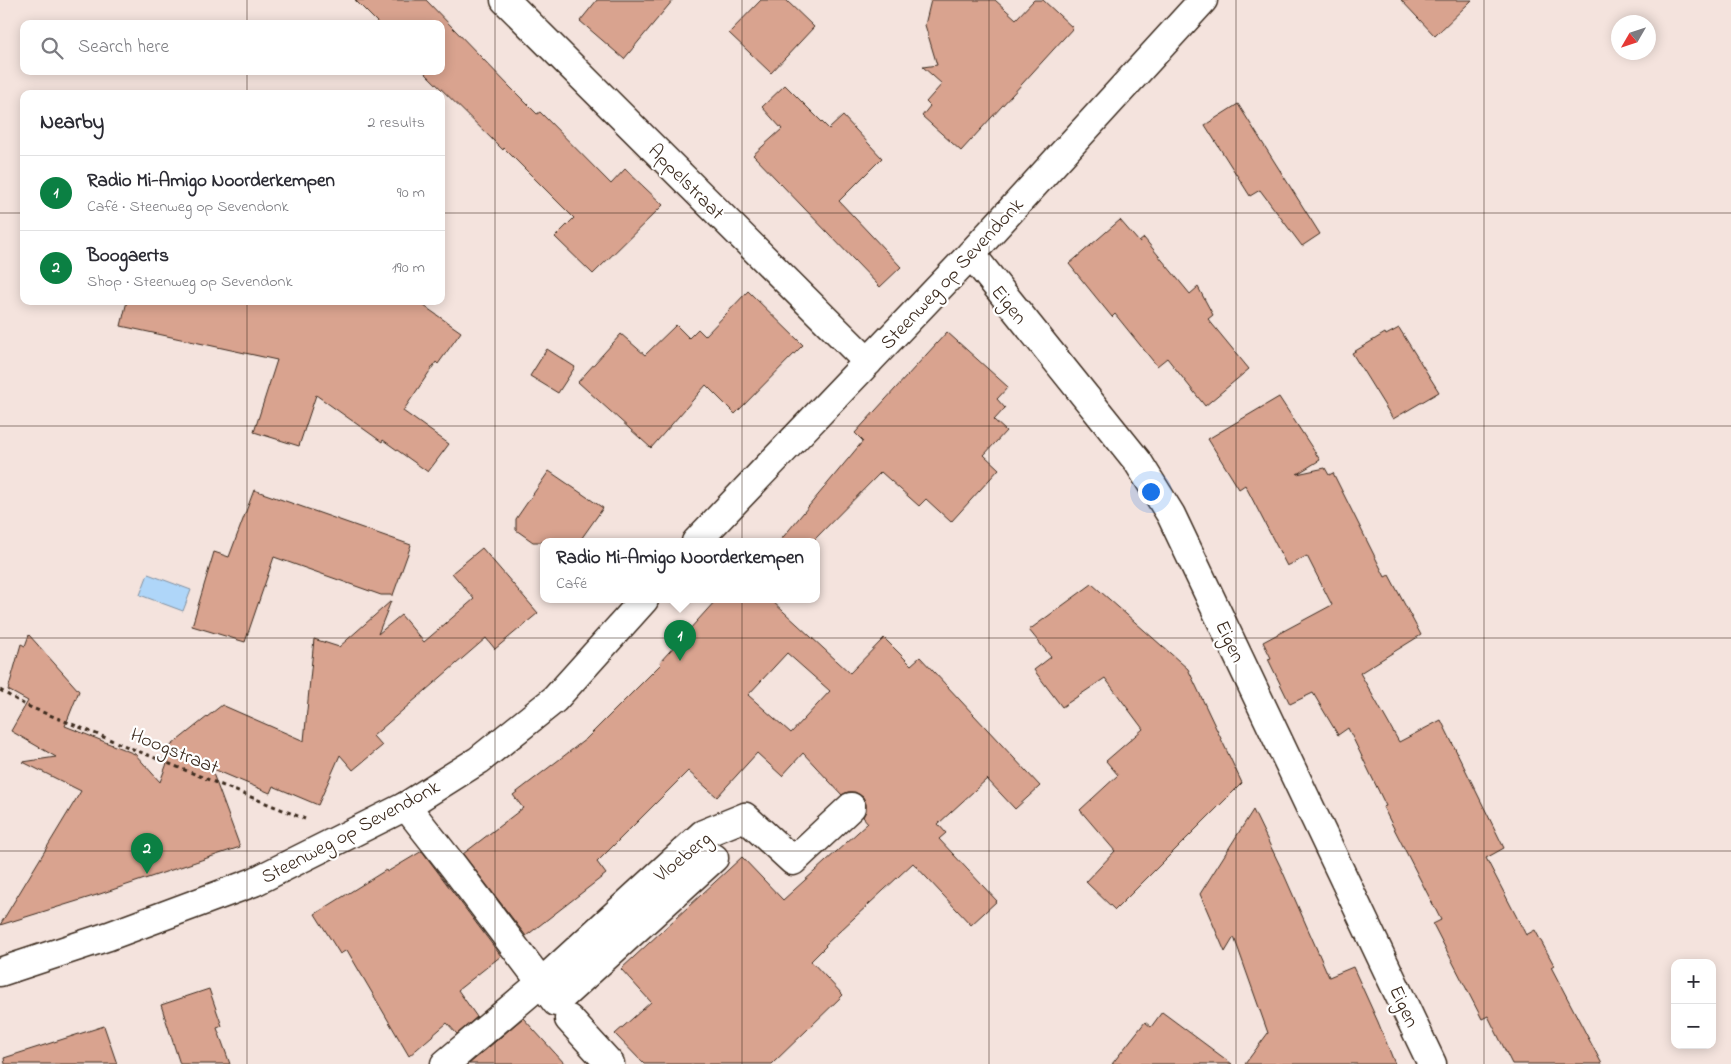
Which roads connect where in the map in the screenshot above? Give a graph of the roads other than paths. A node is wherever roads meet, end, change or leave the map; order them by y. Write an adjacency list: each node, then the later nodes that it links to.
1 (505, 0): 4 (street, Appelstraat)
2 (1203, 0): 3 (street, Steenweg op Sevendonk)
3 (971, 254): 4 (street, Steenweg op Sevendonk); 15 (street, Eigen)
4 (868, 362): 5 (street, Steenweg op Sevendonk)
5 (700, 538)
6 (641, 603): 7 (street, Steenweg op Sevendonk)
7 (406, 806): 10 (street, Steenweg op Sevendonk); 11 (street, Vloeberg)
8 (851, 807): 11 (street, Vloeberg)
9 (714, 858): 11 (street, Vloeberg)
10 (0, 972)
11 (542, 982): 13 (street, Vloeberg)
12 (569, 1019): 14 (street)
13 (445, 1064)
14 (610, 1064)
15 (1432, 1064)

